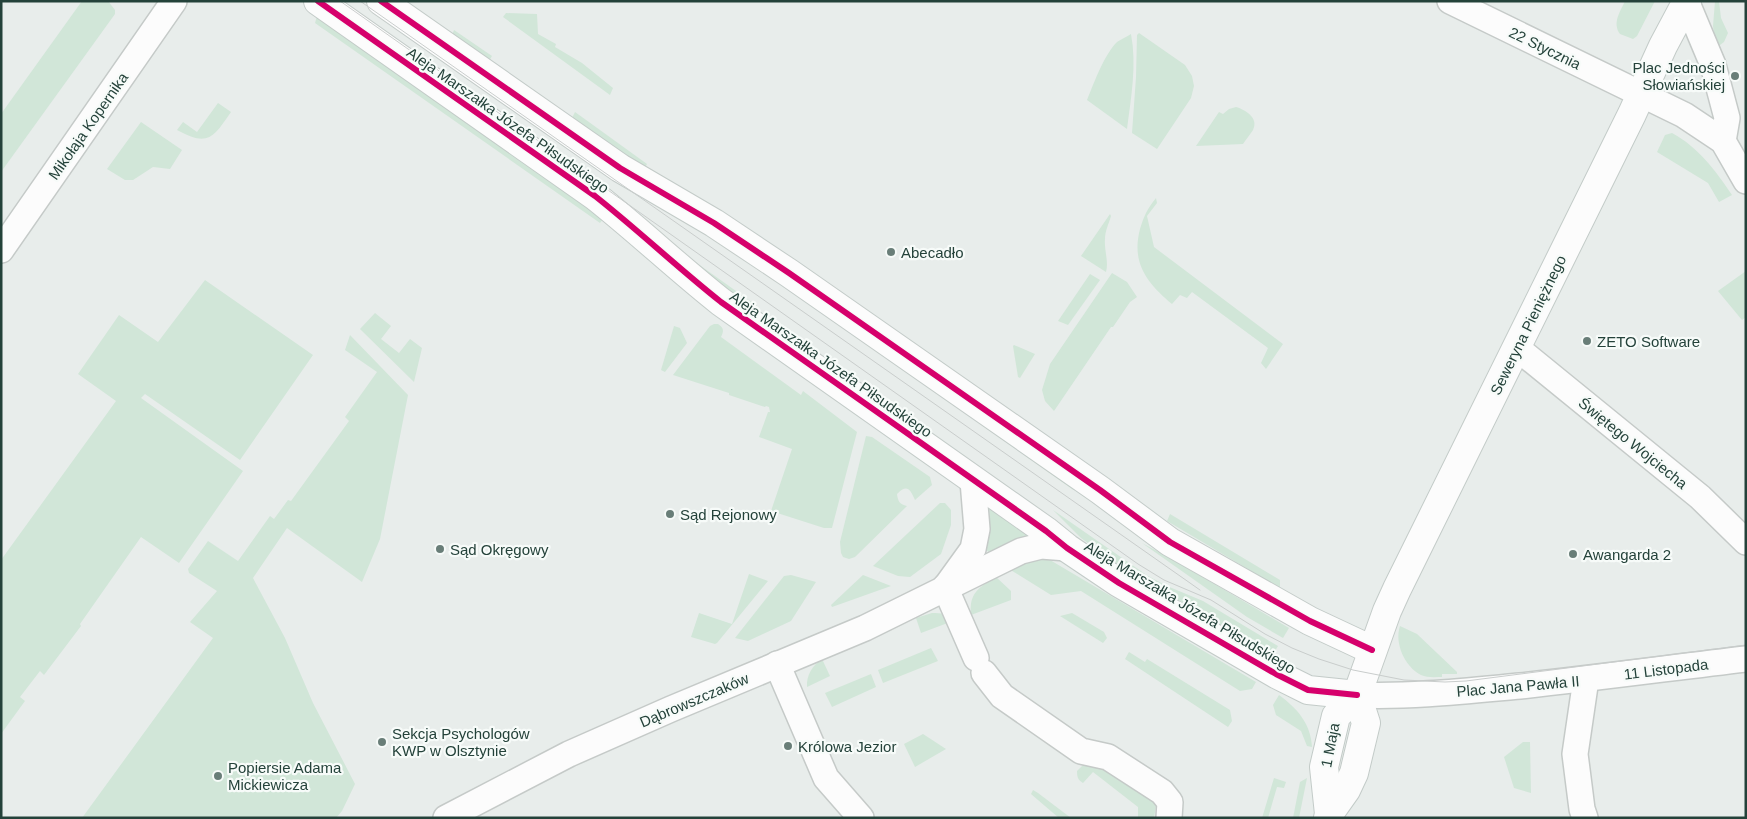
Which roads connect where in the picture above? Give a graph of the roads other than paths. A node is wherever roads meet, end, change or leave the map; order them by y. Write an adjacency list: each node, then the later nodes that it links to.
1 (174, 1): 9 (street, Mikołaja Kopernika)
2 (318, 1): 11 (street, Aleja Marszałka Józefa Piłsudskiego)
3 (381, 1): 15 (street, Aleja Marszałka Józefa Piłsudskiego)
4 (1450, 1): 6 (street, 22 Stycznia)
5 (1687, 2): 6 (street, Seweryna Pieniężnego); 7 (street)
6 (1641, 94): 7 (street); 10 (street, Seweryna Pieniężnego)
7 (1723, 141): 8 (street)
8 (1746, 181)
9 (1, 250)
10 (1517, 348): 12 (street, Świętego Wojciecha); 15 (street, Seweryna Pieniężnego)
11 (973, 481): 13 (street, Aleja Marszałka Józefa Piłsudskiego); 14 (street, Dąbrowszczaków)
12 (1746, 542)
13 (1067, 548): 14 (street, Dąbrowszczaków); 19 (street, Aleja Marszałka Józefa Piłsudskiego)
14 (945, 588): 17 (street, Dąbrowszczaków); 23 (street)
15 (1372, 650): 19 (street)
16 (1746, 659): 18 (street, 11 Listopada)
17 (778, 664): 21 (street, Dąbrowszczaków); 22 (street)
18 (1586, 679): 19 (street, Plac Jana Pawła II); 24 (street, Plac Jana Pawła II)
19 (1357, 695): 20 (street, 1 Maja)
20 (1328, 816)
21 (446, 818)
22 (861, 818)
23 (1169, 818)
24 (1585, 818)

